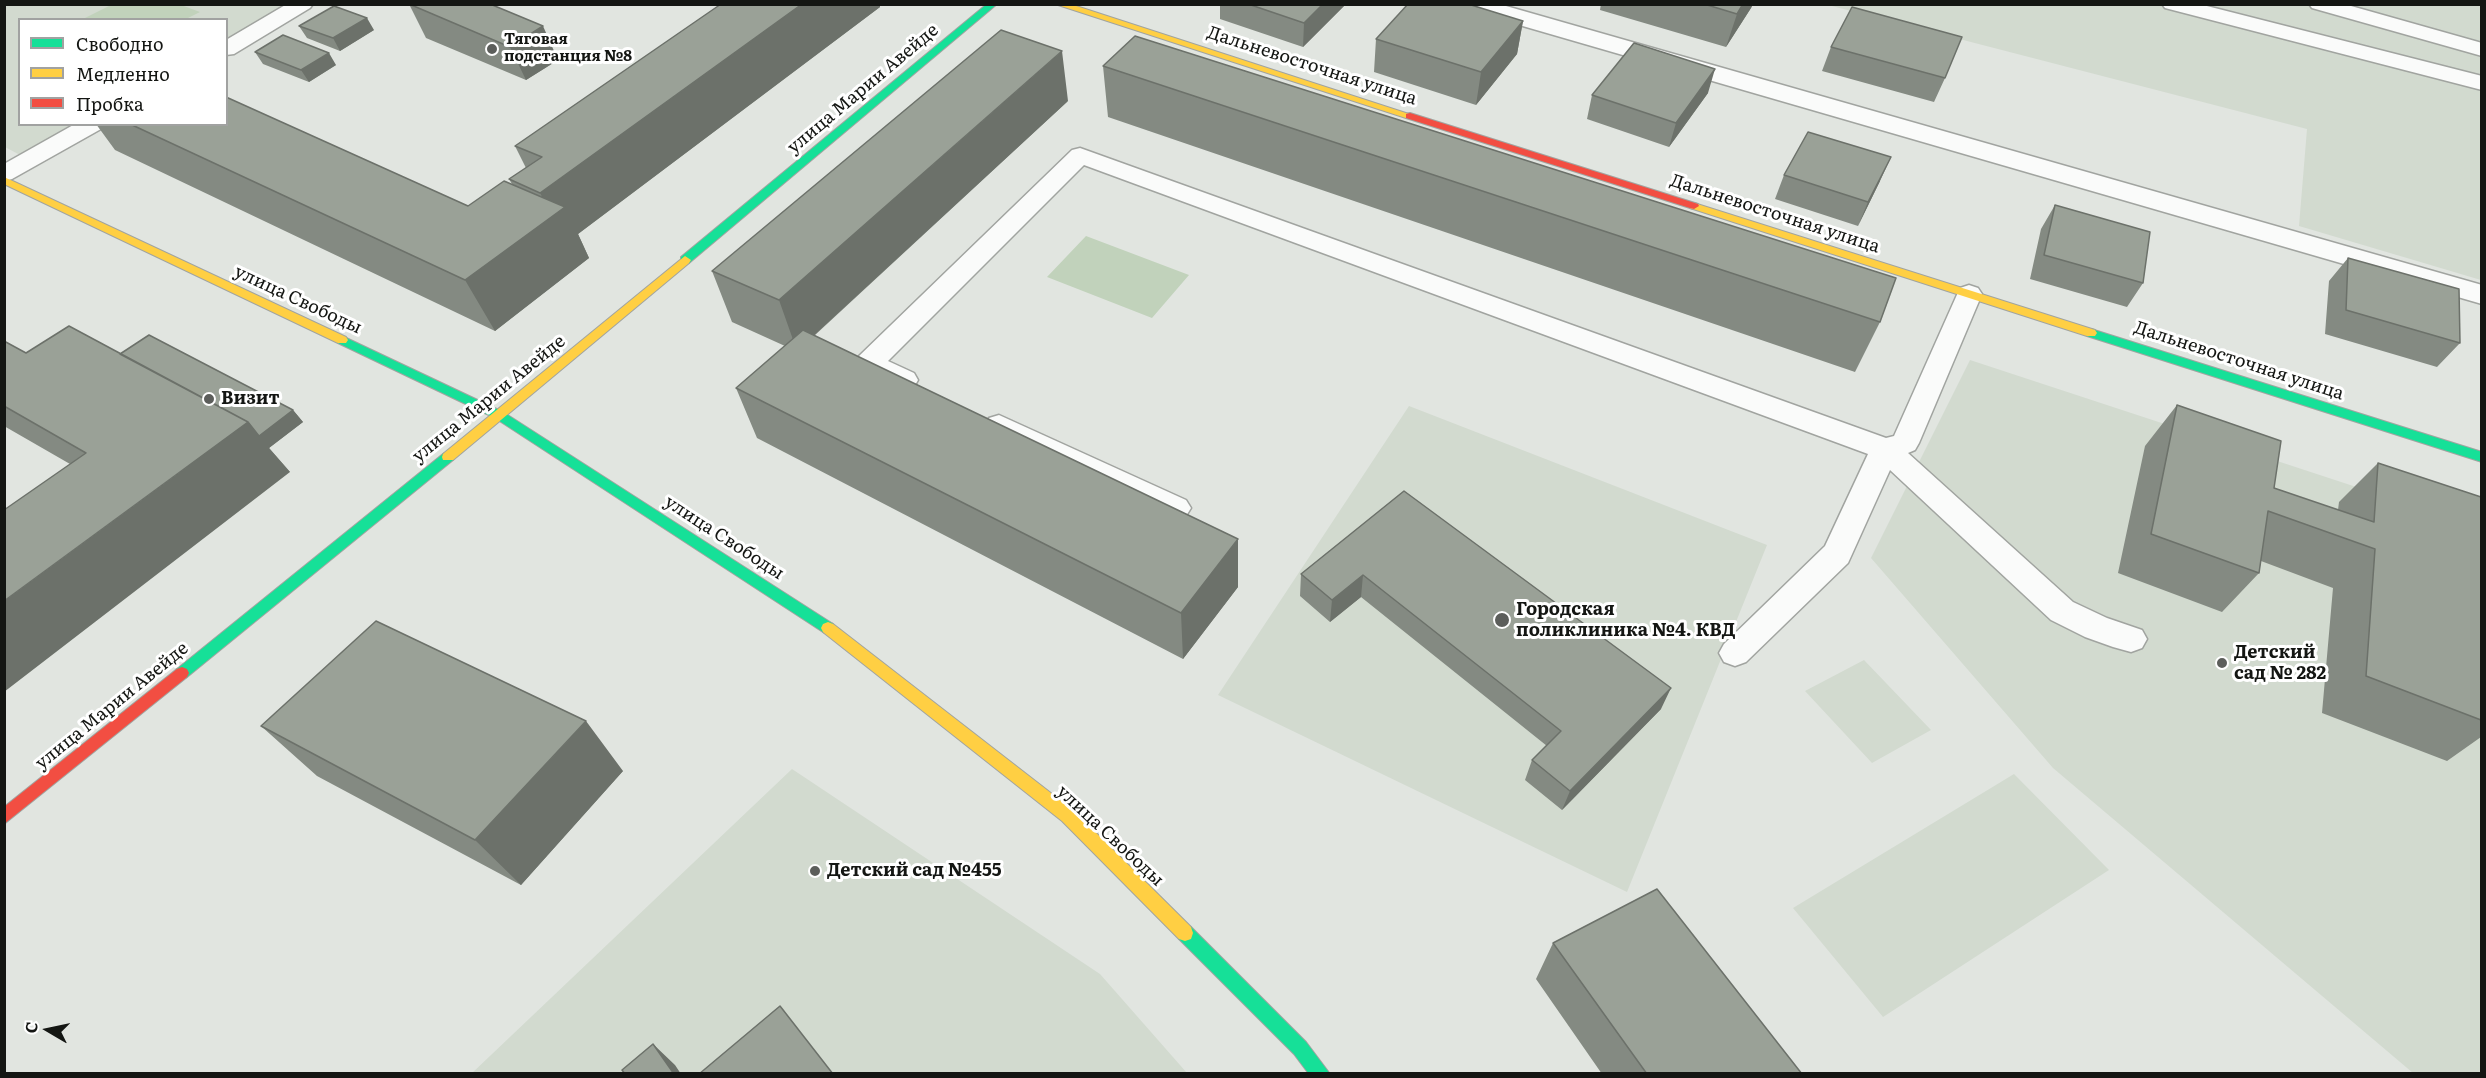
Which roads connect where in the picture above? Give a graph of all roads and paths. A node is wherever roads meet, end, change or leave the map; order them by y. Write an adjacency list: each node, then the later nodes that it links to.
1 (303, 4): 7 (lane)
2 (993, 4): 17 (street, улица Марии Авейде)
3 (1059, 4): 13 (street, Дальневосточная улица)
4 (1472, 4): 14 (street)
5 (2172, 4): 9 (lane)
6 (2319, 4): 8 (lane)
7 (228, 48)
8 (2481, 50)
9 (2481, 83)
10 (89, 126): 11 (lane)
11 (4, 174)
12 (4, 180): 17 (street, улица Свободы)
13 (1969, 294): 18 (lane); 19 (street, Дальневосточная улица)
14 (2481, 295)
15 (931, 393): 18 (lane)
16 (973, 412): 20 (lane)
17 (500, 415): 23 (street, улица Марии Авейде); 24 (street, улица Свободы)
18 (1885, 449): 21 (lane); 22 (lane)
19 (2481, 457)
20 (1176, 508)
21 (2132, 639)
22 (1735, 653)
23 (4, 817)
24 (1321, 1074)

